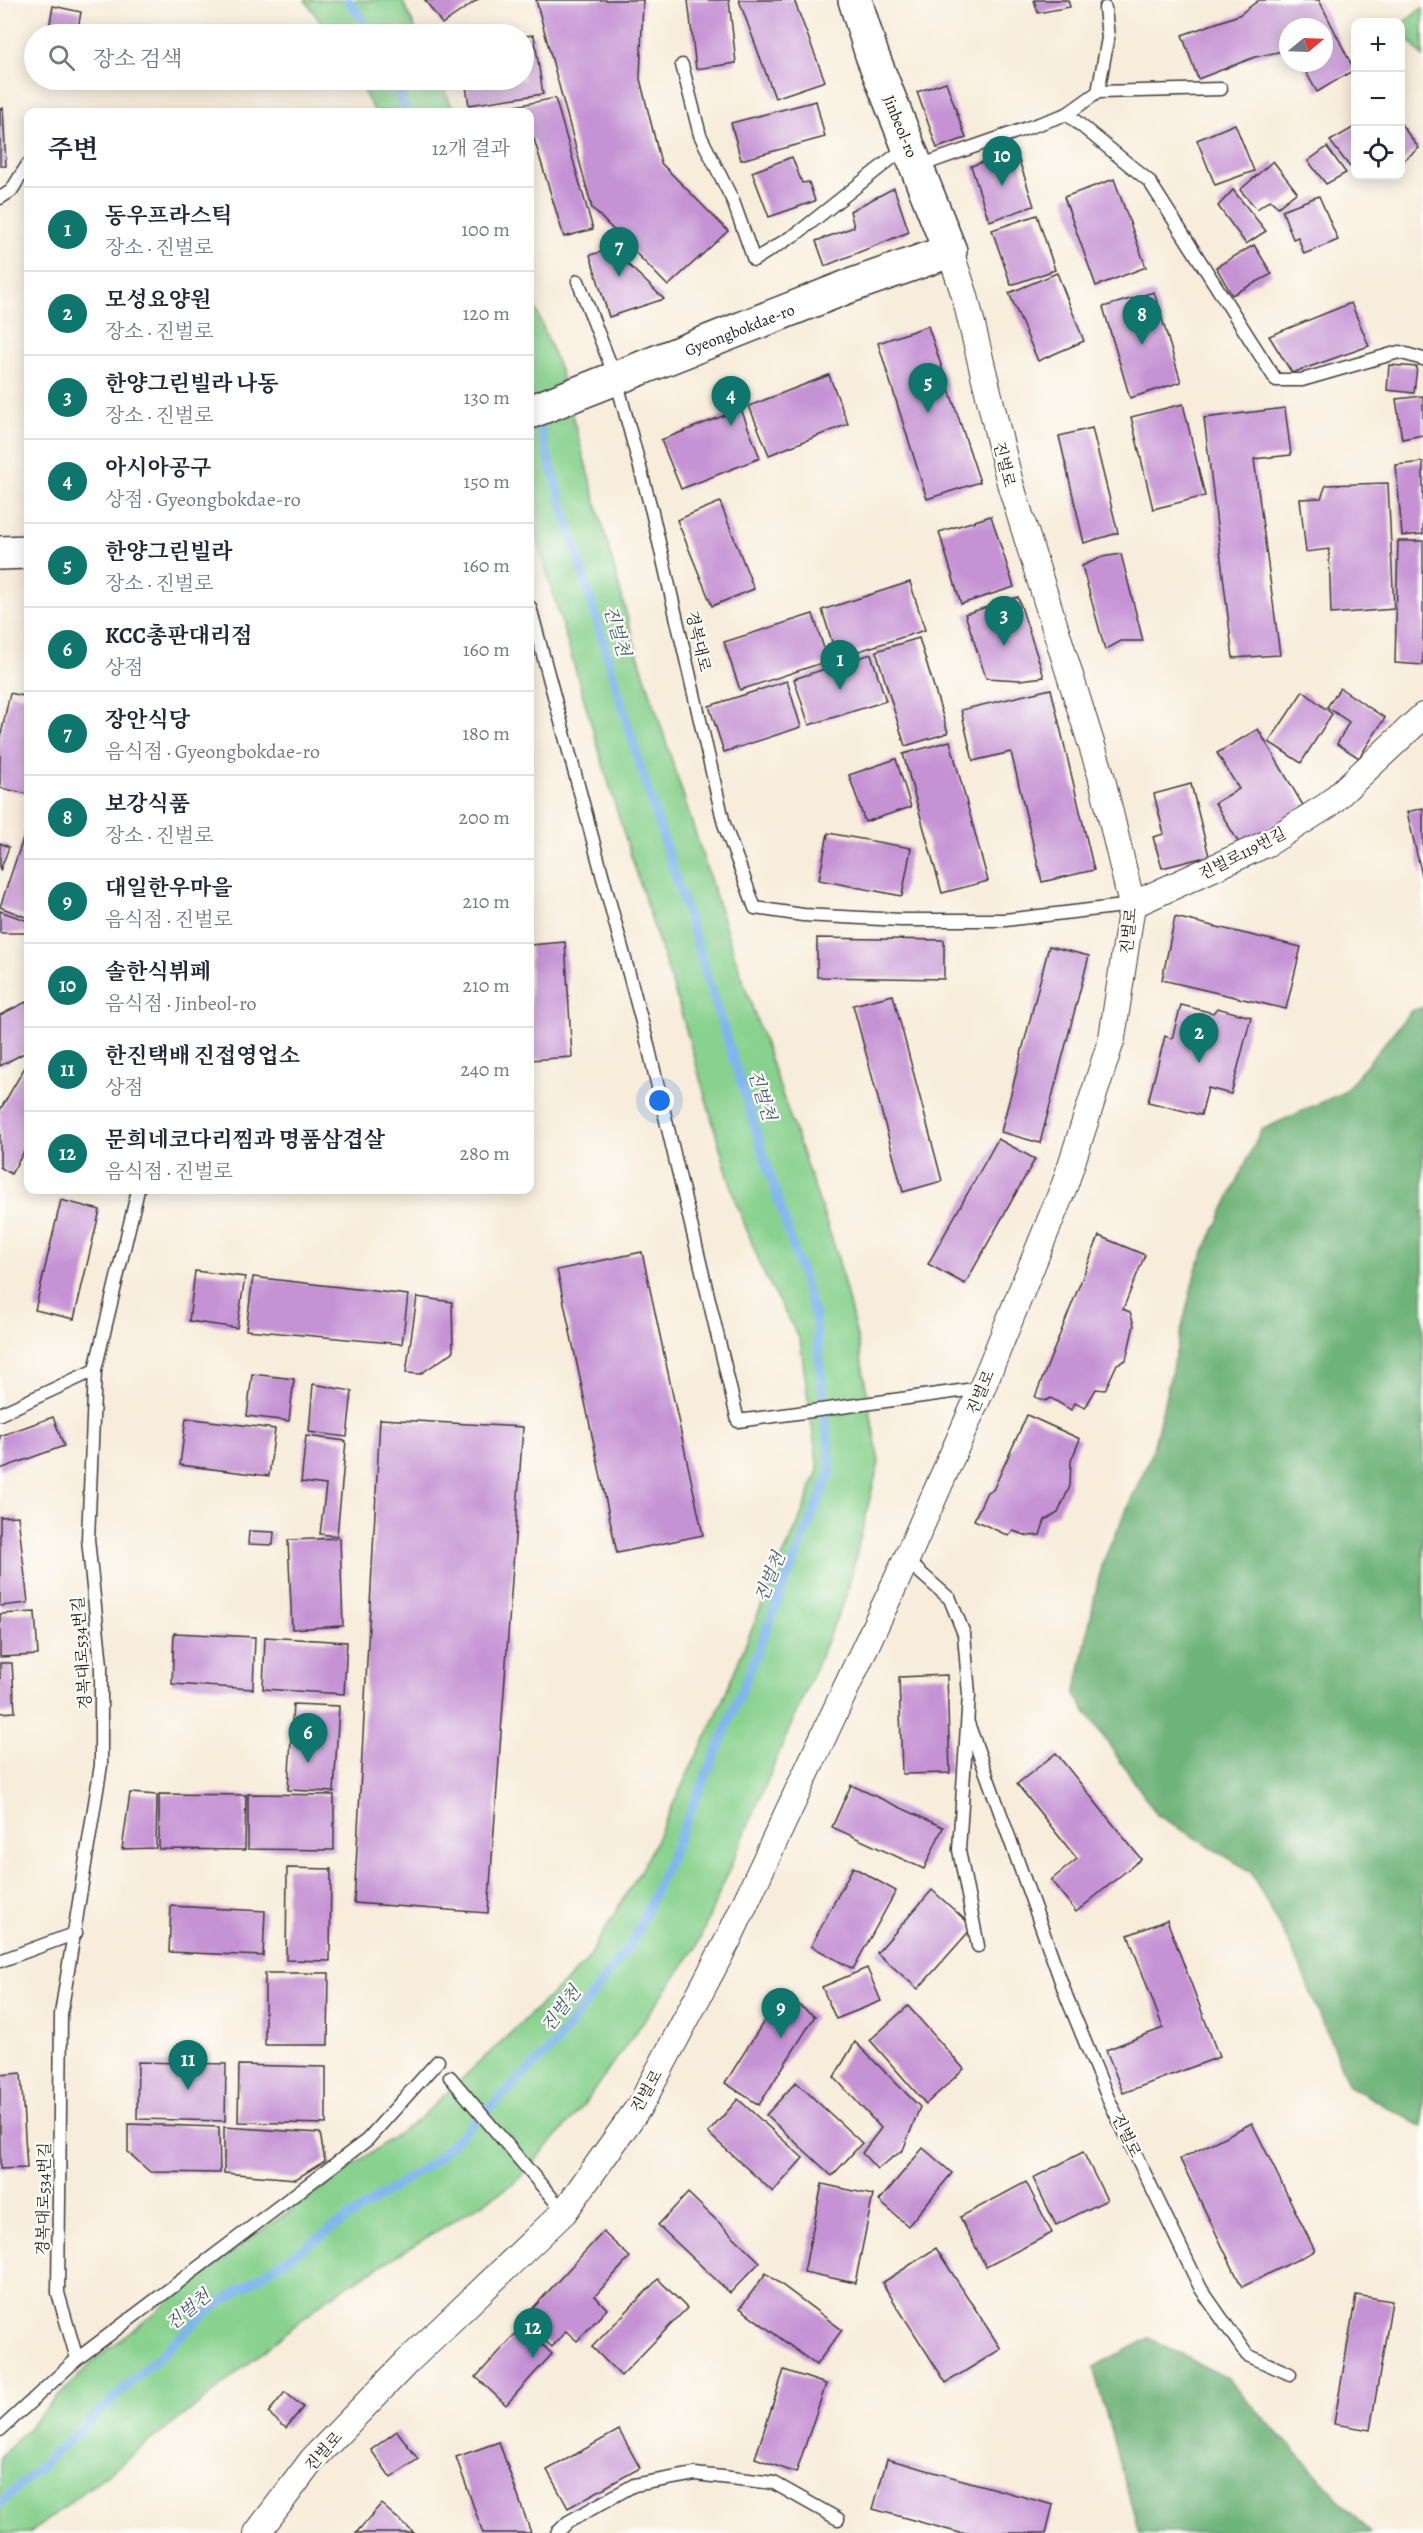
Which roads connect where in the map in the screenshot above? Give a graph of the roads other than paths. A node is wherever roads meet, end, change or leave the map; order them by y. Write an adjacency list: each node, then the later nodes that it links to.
1 (855, 0): 7 (street, Jinbeol-ro)
2 (1105, 8): 5 (lane)
3 (682, 65): 7 (lane)
4 (1221, 89): 5 (lane)
5 (1098, 92): 6 (lane)
6 (1066, 114): 7 (lane); 12 (lane)
7 (914, 156): 10 (street, Jinbeol-ro)
8 (24, 170): 9 (lane)
9 (0, 198)
10 (950, 251): 13 (street, Gyeongbokdae-ro); 19 (street, 진벌로)
11 (578, 281): 13 (lane, 경복대로)
12 (1423, 359)
13 (610, 382): 14 (street, Gyeongbokdae-ro); 19 (lane, 경복대로)
14 (534, 410)
15 (24, 552): 16 (street)
16 (0, 553)
17 (534, 622): 22 (lane)
18 (1423, 716): 19 (street, 진벌로119번길)
19 (1132, 904): 22 (street, 진벌로)
20 (137, 1194): 21 (lane, 경복대로534번길)
21 (95, 1370): 23 (lane); 26 (lane, 경복대로534번길)
22 (982, 1388): 24 (street, 진벌로)
23 (0, 1414)
24 (906, 1560): 25 (lane, 진벌로); 31 (street, 진벌로)
25 (968, 1723): 27 (lane, 진벌로); 33 (lane, 진벌로)
26 (76, 1933): 28 (lane); 32 (lane, 경복대로534번길)
27 (978, 1946)
28 (0, 1962)
29 (438, 2061): 32 (lane)
30 (450, 2077): 31 (lane)
31 (564, 2212): 36 (street, 진벌로)
32 (77, 2359): 34 (lane)
33 (1290, 2374)
34 (0, 2430)
35 (838, 2519): 37 (lane)
36 (257, 2533)
37 (557, 2533)

